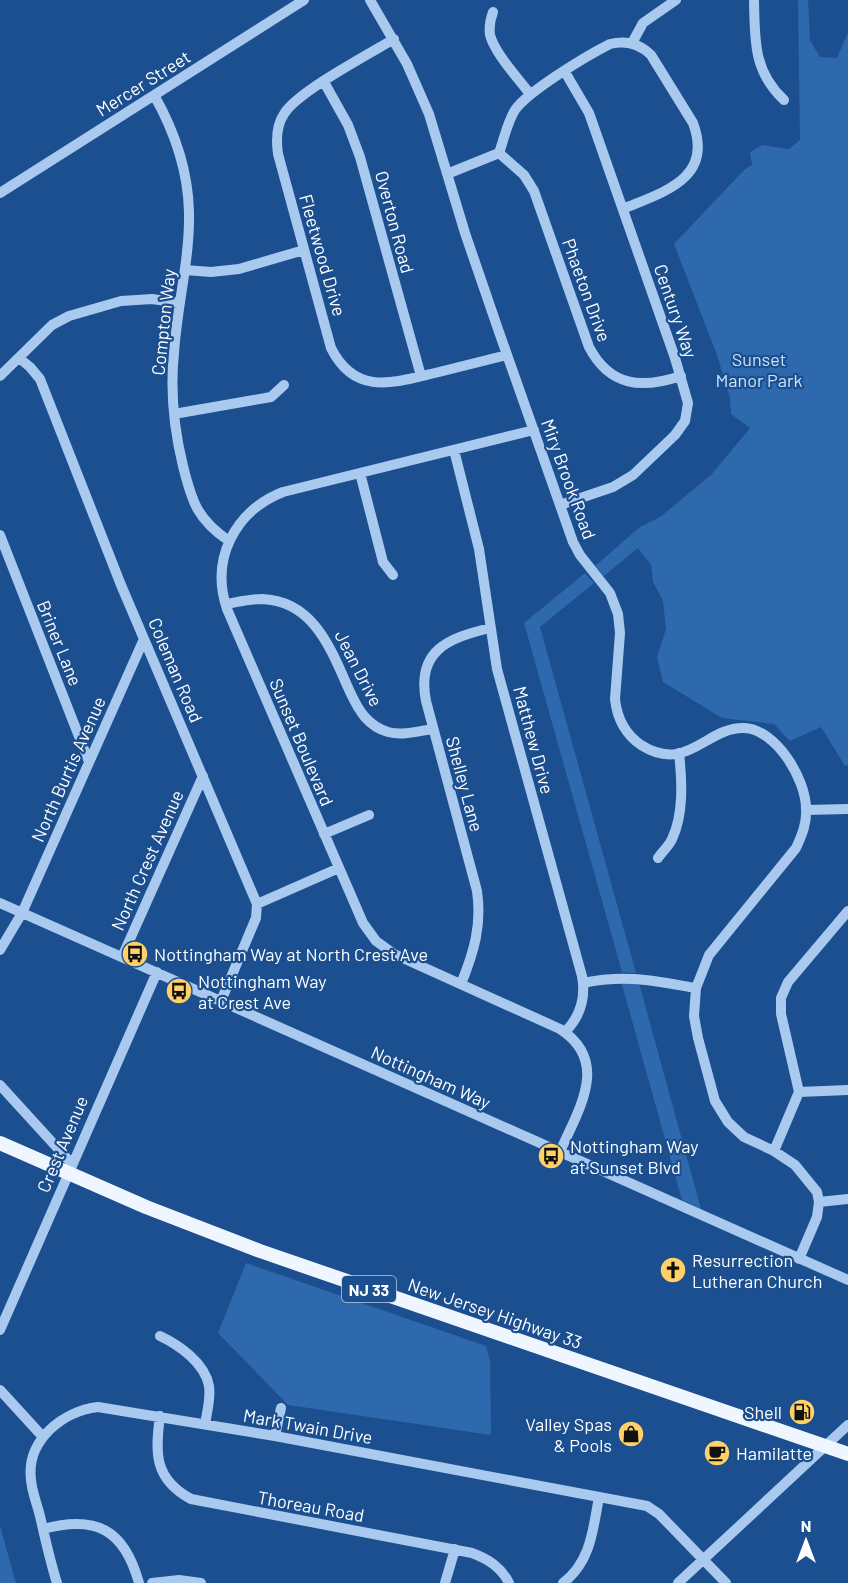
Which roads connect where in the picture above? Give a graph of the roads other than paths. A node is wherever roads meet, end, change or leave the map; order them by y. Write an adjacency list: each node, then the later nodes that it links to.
1 (304, 0): 11 (street, Mercer Street)
2 (370, 0): 6 (street, Miry Brook Road)
3 (676, 0): 7 (street)
4 (754, 0): 12 (street)
5 (493, 12): 10 (street)
6 (394, 39): 9 (street, Fleetwood Drive); 14 (street, Miry Brook Road)
7 (632, 43): 8 (street); 16 (street)
8 (565, 72): 10 (street); 16 (street, Century Way)
9 (324, 82): 17 (street, Fleetwood Drive); 23 (street, Overton Road)
10 (530, 94): 13 (street)
11 (154, 95): 15 (street, Mercer Street); 18 (street, Compton Way)
12 (784, 100)
13 (499, 153): 14 (street); 24 (street, Phaeton Drive)
14 (447, 174): 20 (street, Miry Brook Road)
15 (0, 193)
16 (623, 209): 24 (street, Century Way)
17 (304, 250): 18 (street); 23 (street, Fleetwood Drive)
18 (185, 270): 19 (street, Compton Way)
19 (180, 303): 21 (street); 26 (street, Compton Way)
20 (507, 355): 23 (street, Fleetwood Drive); 27 (street, Miry Brook Road)
21 (19, 358): 22 (street); 36 (street, Coleman Road)
22 (0, 376)
23 (421, 376)
24 (681, 376): 30 (street, Century Way)
25 (284, 385): 26 (street)
26 (174, 414): 32 (street, Compton Way)
27 (534, 430): 28 (street, Sunset Boulevard); 30 (street, Miry Brook Road)
28 (454, 450): 29 (street, Sunset Boulevard); 35 (street, Matthew Drive)
29 (360, 473): 32 (street, Sunset Boulevard); 33 (street)
30 (560, 505): 38 (street, Miry Brook Road)
31 (0, 535): 39 (street, Briner Lane)
32 (228, 541): 34 (street, Sunset Boulevard)
33 (393, 575)
34 (226, 604): 37 (street, Jean Drive); 44 (street, Sunset Boulevard)
35 (490, 628): 37 (street, Shelley Lane); 54 (street, Matthew Drive)
36 (144, 639): 39 (street, North Burtis Avenue); 40 (street, Coleman Road)
37 (434, 729): 55 (street, Shelley Lane)
38 (679, 753): 42 (street, Miry Brook Road); 45 (street)
39 (89, 762): 50 (street, North Burtis Avenue)
40 (203, 776): 48 (street, Coleman Road); 52 (street, North Crest Avenue)
41 (848, 809): 42 (street)
42 (806, 810): 56 (street, Miry Brook Road)
43 (369, 816): 44 (street)
44 (324, 834): 46 (street, Sunset Boulevard)
45 (658, 858)
46 (339, 868): 48 (street); 55 (street, Sunset Boulevard)
47 (0, 903): 50 (street, Nottingham Way)
48 (257, 904): 57 (street)
49 (848, 911): 61 (street)
50 (22, 913): 51 (street, North Burtis Avenue); 52 (street, Nottingham Way)
51 (0, 950)
52 (122, 957): 53 (street, Nottingham Way)
53 (157, 972): 57 (street, Nottingham Way); 65 (street, Crest Avenue)
54 (583, 983): 56 (street); 58 (street, Matthew Drive)
55 (461, 984): 58 (street, Sunset Boulevard)
56 (696, 988): 63 (street, Miry Brook Road)
57 (221, 1001): 64 (street, Nottingham Way)
58 (565, 1032): 64 (street, Sunset Boulevard)
59 (0, 1085): 65 (street)
60 (848, 1090): 61 (street)
61 (799, 1092): 63 (street)
62 (0, 1143): 65 (main road, New Jersey Highway 33 / NJ 33)
63 (774, 1151): 67 (street, Miry Brook Road)
64 (560, 1152): 68 (street, Nottingham Way)
65 (70, 1168): 70 (street, Crest Avenue); 79 (main road, New Jersey Highway 33 / NJ 33)
66 (848, 1199): 67 (street)
67 (819, 1202): 68 (street)
68 (800, 1258): 69 (street, Nottingham Way)
69 (848, 1280)
70 (0, 1330)
71 (160, 1336): 75 (street)
72 (0, 1390): 78 (street)
73 (281, 1408): 77 (street)
74 (160, 1416): 75 (street, Mark Twain Drive); 78 (street, Mark Twain Drive); 83 (street, Thoreau Road)
75 (205, 1424): 77 (street, Mark Twain Drive)
76 (848, 1425): 79 (street)
77 (276, 1436): 81 (street, Mark Twain Drive)
78 (43, 1437): 82 (street, Mark Twain Drive)
79 (824, 1446): 80 (main road, New Jersey Highway 33 / NJ 33); 84 (street)
80 (848, 1454)
81 (599, 1497): 84 (street, Mark Twain Drive); 91 (street)
82 (43, 1529): 85 (street, Mark Twain Drive); 86 (street)
83 (455, 1549): 89 (street); 90 (street, Thoreau Road)
84 (703, 1559): 92 (street); 93 (street, Mark Twain Drive)
85 (57, 1583)
86 (139, 1583)
87 (152, 1583): 88 (street)
88 (201, 1583)
89 (445, 1583)
90 (509, 1583)
91 (563, 1583)
92 (678, 1583)
93 (726, 1583)

